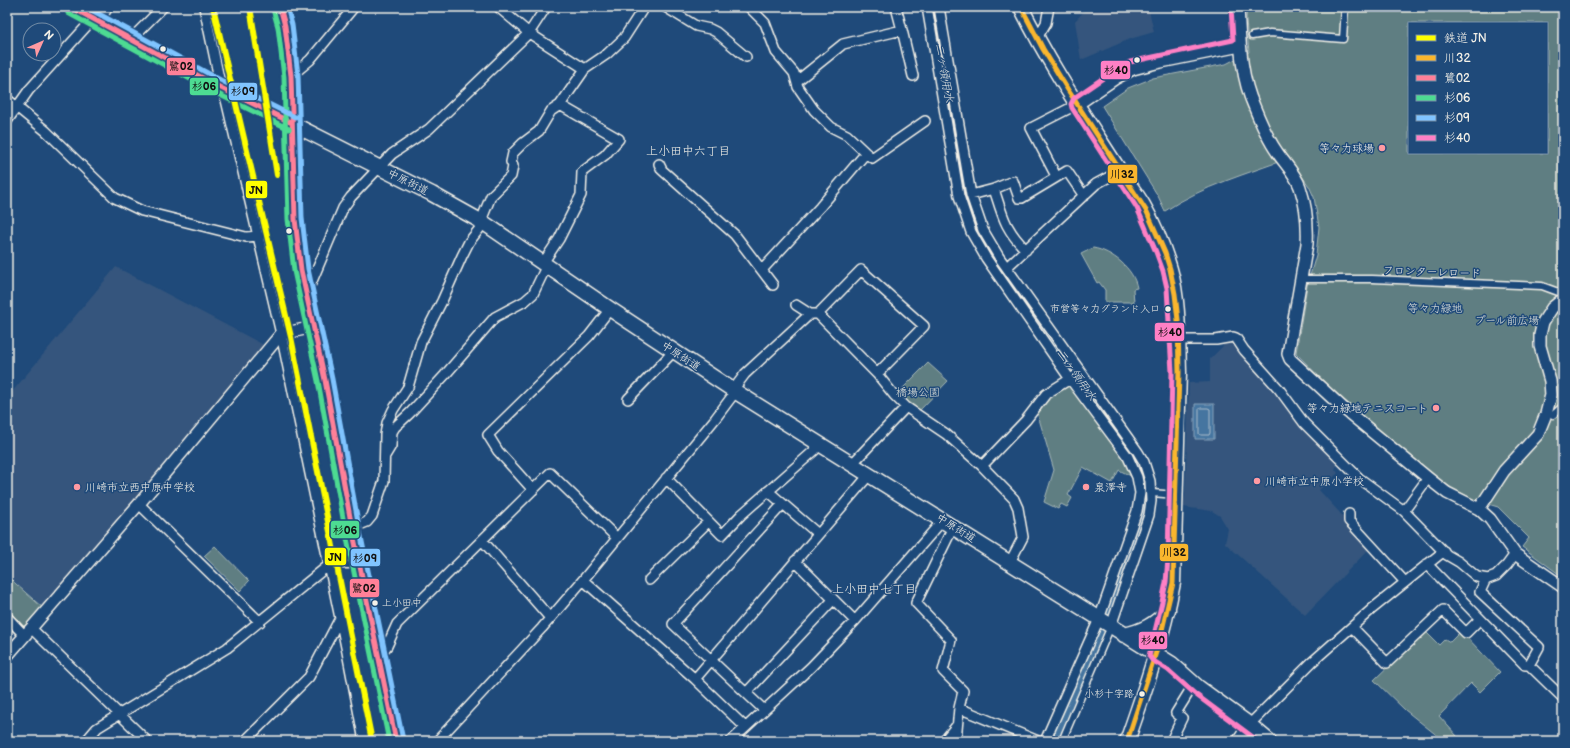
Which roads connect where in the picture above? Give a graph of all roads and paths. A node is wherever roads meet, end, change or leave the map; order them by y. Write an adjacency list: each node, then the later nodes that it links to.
1 (71, 7): 19 (main road, 中原街道)
2 (108, 7): 19 (street)
3 (163, 7): 24 (street)
4 (204, 7): 31 (street)
5 (280, 7): 28 (street)
6 (354, 7): 28 (street)
7 (498, 7): 21 (street)
8 (546, 7): 21 (street)
9 (644, 7): 27 (street)
10 (665, 7): 26 (street)
11 (749, 7): 30 (street)
12 (896, 7): 20 (street)
13 (927, 7): 66 (street)
14 (939, 7): 45 (street)
15 (1021, 7): 23 (main road)
16 (1050, 7): 23 (street)
17 (1238, 7): 25 (street)
18 (1345, 7): 22 (street)
19 (96, 21): 24 (main road, 中原街道); 35 (street)
20 (902, 30): 29 (street); 30 (street)
21 (529, 33): 27 (street); 41 (street)
22 (1252, 36)
23 (1037, 38): 33 (main road)
24 (132, 39): 31 (main road, 中原街道)
25 (1240, 46): 33 (street); 53 (street)
26 (746, 57)
27 (585, 69): 34 (street)
28 (291, 76): 38 (street)
29 (913, 76)
30 (797, 80): 39 (street)
31 (221, 88): 38 (main road, 中原街道); 48 (street)
32 (7, 99): 35 (street)
33 (1078, 104): 42 (main road); 43 (street)
34 (560, 105): 47 (street); 50 (street)
35 (16, 107): 36 (street); 48 (street)
36 (7, 121)
37 (925, 121): 39 (street)
38 (292, 123): 41 (main road, 中原街道); 55 (street)
39 (866, 153): 52 (street)
40 (659, 164): 52 (street)
41 (379, 167): 47 (main road, 中原街道); 55 (street)
42 (1120, 171): 46 (street); 62 (main road)
43 (1056, 176): 44 (street); 46 (street)
44 (994, 189): 45 (street); 49 (street)
45 (971, 195): 51 (street)
46 (1084, 196): 49 (street)
47 (482, 222): 50 (main road, 中原街道); 73 (street)
48 (259, 236): 61 (street)
49 (1026, 250): 51 (street)
50 (545, 264): 58 (main road, 中原街道); 73 (street)
51 (1007, 267): 64 (street)
52 (762, 270): 54 (street)
53 (1300, 279): 56 (street, フロンターレロード); 78 (street)
54 (773, 285)
55 (307, 294): 60 (street)
56 (1562, 296): 85 (street)
57 (796, 305): 59 (street)
58 (610, 309): 63 (main road, 中原街道); 79 (street)
59 (814, 314): 65 (street); 65 (street); 67 (street)
60 (314, 327): 61 (street); 90 (street)
61 (281, 334): 83 (street); 99 (street)
62 (1178, 340): 82 (main road); 86 (street)
63 (674, 351): 67 (main road, 中原街道); 68 (street)
64 (1081, 372): 66 (street); 81 (street)
65 (877, 374): 70 (street)
66 (1070, 379): 75 (street); 114 (street)
67 (735, 390): 72 (main road, 中原街道); 77 (street)
68 (628, 398)
69 (1563, 406): 71 (street)
70 (906, 407): 74 (street); 75 (street)
71 (1553, 415)
72 (819, 443): 74 (main road, 中原街道); 80 (street)
73 (385, 456): 90 (street)
74 (852, 464): 76 (main road, 中原街道)
75 (982, 466): 97 (street)
76 (869, 474): 89 (main road, 中原街道); 91 (street)
77 (666, 478): 88 (street); 92 (street)
78 (1428, 478): 85 (street); 86 (street)
79 (533, 490): 92 (street); 93 (street)
80 (768, 491): 84 (street); 88 (street)
81 (1152, 493): 82 (street); 114 (street)
82 (1176, 495): 107 (main road)
83 (139, 504): 113 (street); 116 (street)
84 (783, 504): 91 (street); 121 (street)
85 (1479, 509): 95 (street)
86 (1404, 511): 94 (street)
87 (1349, 514): 104 (street)
88 (708, 522): 103 (street)
89 (948, 524): 97 (main road, 中原街道); 112 (street); 127 (street)
90 (352, 528): 100 (street)
91 (818, 534): 96 (street)
92 (617, 538): 102 (street)
93 (482, 540): 110 (street); 120 (street)
94 (1444, 552): 98 (street); 101 (street)
95 (1515, 554): 101 (street); 105 (street)
96 (795, 561): 106 (street); 121 (street)
97 (1010, 562): 114 (main road, 中原街道)
98 (1427, 564): 104 (street); 111 (street)
99 (329, 565): 100 (street); 109 (street); 113 (street)
100 (360, 565): 120 (street)
101 (1486, 579): 122 (street)
102 (583, 580): 110 (street); 123 (street)
103 (649, 580)
104 (1405, 582): 115 (street)
105 (1563, 587)
106 (833, 600): 112 (street); 125 (street)
107 (1168, 610): 117 (main road); 118 (main road)
108 (7, 617): 116 (street)
109 (340, 618): 135 (street); 136 (street)
110 (550, 618): 138 (street)
111 (1480, 619): 115 (street); 122 (street)
112 (855, 621): 128 (street)
113 (260, 622): 129 (street)
114 (1106, 626): 117 (main road, 中原街道); 143 (street); 144 (street)
115 (1352, 627): 130 (street)
116 (28, 632): 119 (street); 129 (street)
117 (1124, 635): 118 (main road, 中原街道)
118 (1156, 654): 124 (main road, 中原街道); 145 (main road)
119 (7, 656)
120 (378, 657): 137 (street)
121 (711, 660): 123 (street); 125 (street)
122 (1528, 664): 126 (street)
123 (694, 679): 132 (street)
124 (1194, 684): 130 (main road, 中原街道); 146 (street)
125 (746, 693): 128 (street)
126 (1563, 698)
127 (959, 708): 131 (street); 142 (street)
128 (764, 710): 132 (street)
129 (120, 714): 133 (street); 134 (street)
130 (1250, 724): 147 (street); 148 (main road, 中原街道)
131 (957, 725): 140 (street); 141 (street)
132 (745, 727): 139 (street)
133 (86, 741)
134 (147, 741)
135 (246, 741)
136 (364, 741)
137 (396, 741)
138 (437, 741)
139 (731, 741)
140 (944, 741)
141 (956, 741)
142 (1038, 741)
143 (1045, 741)
144 (1062, 741)
145 (1127, 741)
146 (1170, 741)
147 (1237, 741)
148 (1269, 741)

